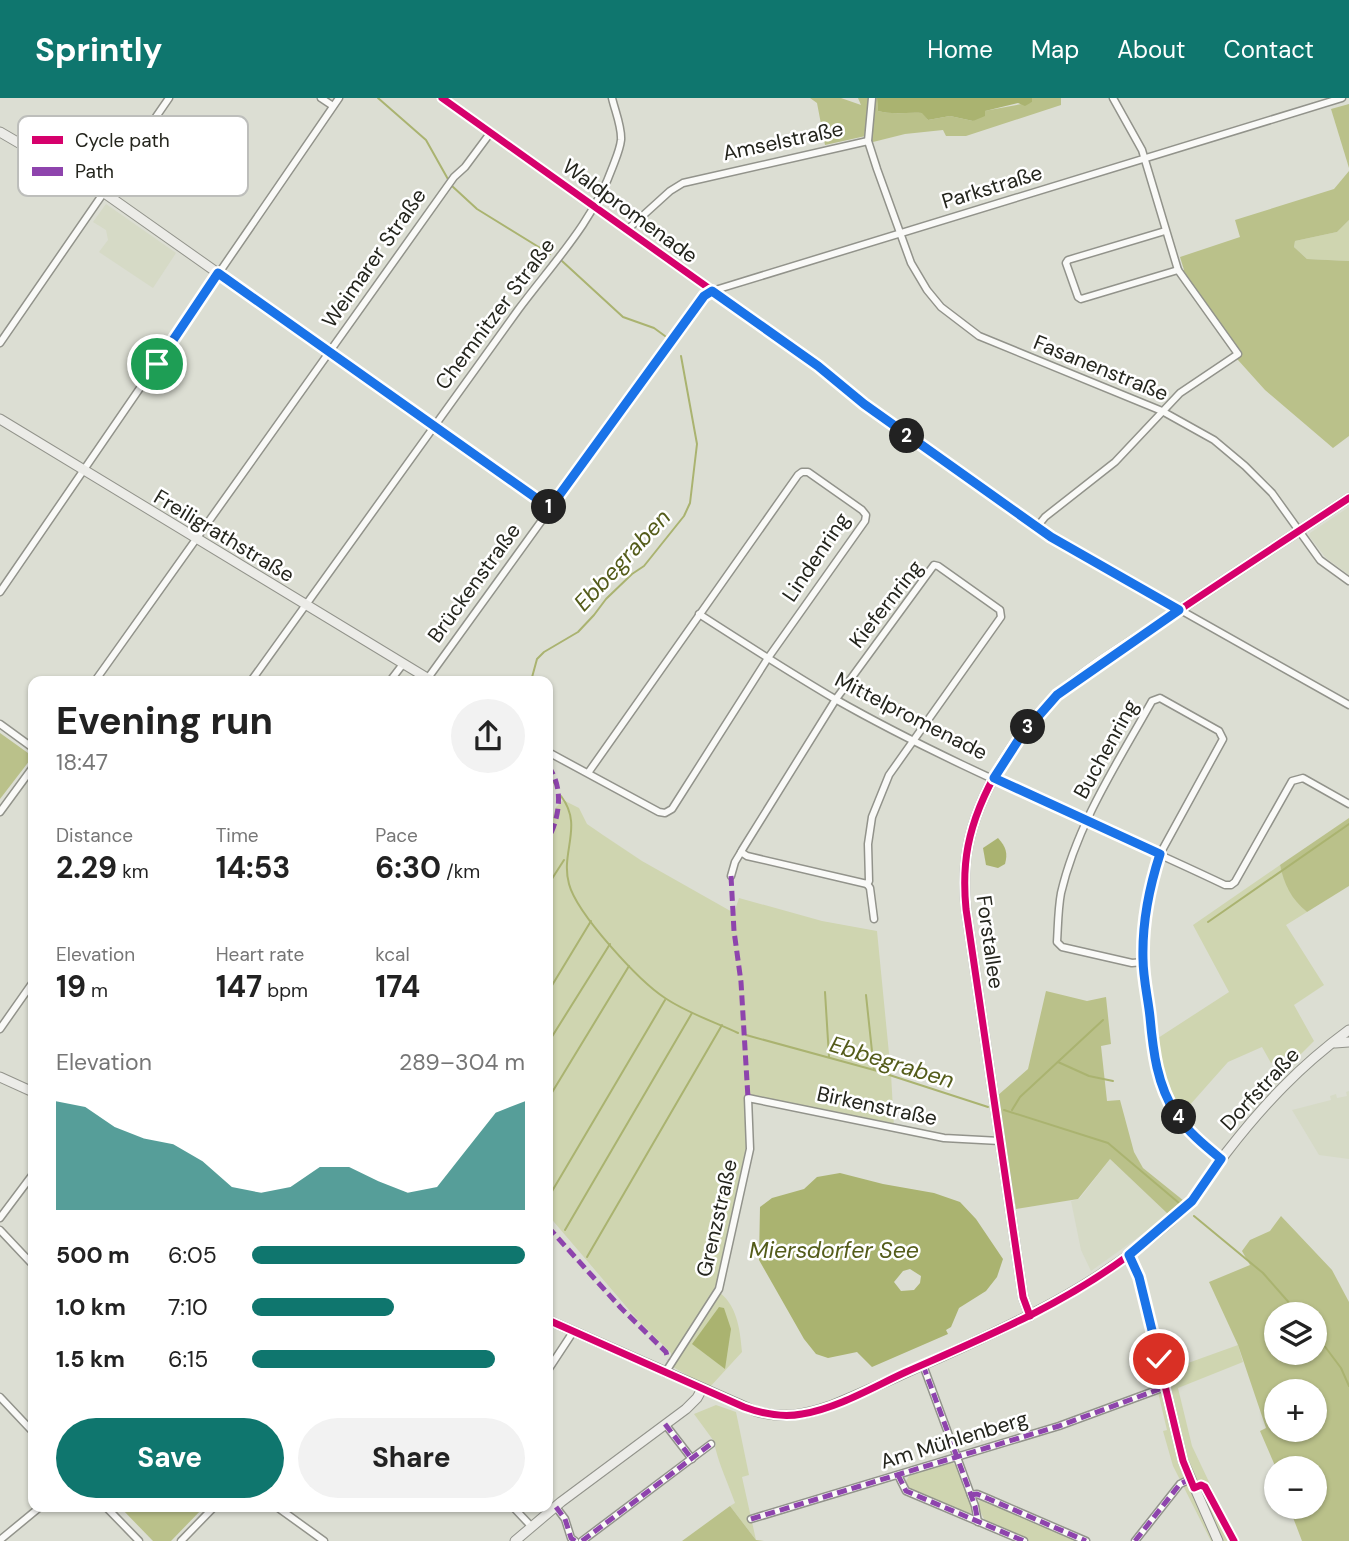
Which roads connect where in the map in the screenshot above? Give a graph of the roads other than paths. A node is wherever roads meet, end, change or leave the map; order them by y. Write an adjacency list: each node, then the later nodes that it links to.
1 (169, 98): 11 (street)
2 (321, 98): 10 (street)
3 (339, 98): 10 (street)
4 (442, 98): 13 (street, Waldpromenade)
5 (612, 98): 19 (street, Chemnitzer Straße)
6 (872, 98): 14 (street)
7 (1113, 98): 16 (street)
8 (1342, 98): 9 (street, Parkstraße)
9 (1332, 99): 16 (street, Parkstraße)
10 (333, 106): 24 (street)
11 (156, 116)
12 (0, 132): 15 (street)
13 (491, 132): 19 (street, Waldpromenade); 27 (street, Weimarer Straße)
14 (868, 141): 20 (street, Amselstraße); 22 (street, Amselstraße)
15 (18, 142)
16 (1145, 159): 21 (street); 22 (street, Parkstraße)
17 (100, 196): 26 (street)
18 (109, 196): 24 (street)
19 (596, 207): 20 (street, Waldpromenade); 30 (street, Chemnitzer Straße)
20 (627, 230): 25 (street, Waldpromenade)
21 (1165, 231): 23 (street); 23 (street)
22 (900, 234): 25 (street, Parkstraße); 28 (street, Fasanenstraße)
23 (1178, 270): 28 (street)
24 (218, 273): 27 (street); 31 (street)
25 (712, 291): 34 (street, Brückenstraße); 35 (street, Waldpromenade)
26 (0, 343)
27 (329, 351): 30 (street); 37 (street, Weimarer Straße)
28 (1162, 411): 35 (street); 36 (street, Fasanenstraße)
29 (0, 419): 31 (street, Freiligrathstraße)
30 (435, 425): 32 (street); 40 (street, Chemnitzer Straße)
31 (85, 471): 37 (street, Freiligrathstraße); 39 (street)
32 (535, 497): 34 (street)
33 (1349, 498): 36 (street, Forstallee)
34 (550, 508): 49 (street, Brückenstraße)
35 (1037, 527): 41 (street, Waldpromenade)
36 (1300, 530): 38 (street, Fasanenstraße); 41 (street, Forstallee)
37 (197, 539): 40 (street, Freiligrathstraße); 45 (street, Weimarer Straße)
38 (1349, 581)
39 (1, 587)
40 (304, 605): 44 (street, Freiligrathstraße); 46 (street, Chemnitzer Straße)
41 (1179, 610): 51 (street, Waldpromenade); 58 (street, Forstallee)
42 (699, 614): 43 (street, Mittelpromenade); 43 (street, Lindenring); 56 (street, Lindenring)
43 (768, 658): 50 (street, Mittelpromenade); 56 (street, Lindenring)
44 (402, 664): 47 (street); 48 (street, Freiligrathstraße)
45 (99, 676)
46 (254, 676)
47 (394, 676)
48 (423, 676)
49 (433, 676)
50 (836, 699): 53 (street, Mittelpromenade); 53 (street, Kiefernring); 62 (street, Kiefernring)
51 (1349, 705)
52 (0, 724): 54 (street)
53 (914, 739): 58 (street, Mittelpromenade); 65 (street, Kiefernring)
54 (28, 744)
55 (553, 755): 56 (street, Lindenring)
56 (588, 773)
57 (28, 774): 60 (street)
58 (994, 778): 61 (street, Mittelpromenade); 76 (street, Forstallee)
59 (1349, 804): 63 (street, Mittelpromenade)
60 (1, 809)
61 (1087, 821): 63 (street, Mittelpromenade); 63 (street, Buchenring); 67 (street, Buchenring)
62 (741, 852): 64 (street, Kiefernring); 65 (street)
63 (1160, 854): 67 (street, Buchenring)
64 (731, 876)
65 (867, 884): 66 (street, Kiefernring)
66 (874, 919)
67 (1143, 962): 77 (street)
68 (28, 989): 69 (street)
69 (0, 1029)
70 (1349, 1030): 72 (street, Dorfstraße)
71 (1349, 1042): 72 (street)
72 (1335, 1043): 77 (street, Dorfstraße)
73 (0, 1077): 74 (street)
74 (28, 1090)
75 (748, 1098): 76 (street, Birkenstraße); 88 (street, Grenzstraße)
76 (1000, 1141): 83 (street, Forstallee)
77 (1221, 1159): 81 (street, Dorfstraße)
78 (28, 1181): 79 (street)
79 (0, 1219)
80 (0, 1230): 82 (street)
81 (1129, 1255): 83 (street, Dorfstraße); 89 (street)
82 (28, 1260)
83 (1030, 1316): 87 (street, Dorfstraße)
84 (553, 1322): 85 (street, Dorfstraße)
85 (573, 1332): 86 (street); 88 (street, Dorfstraße)
86 (553, 1362)
87 (923, 1365): 90 (street, Dorfstraße); 95 (street)
88 (665, 1373): 90 (street, Dorfstraße)
89 (1165, 1387): 95 (street, Am Mühlenberg); 98 (street)
90 (702, 1389): 92 (street)
91 (0, 1397): 93 (street)
92 (665, 1424): 96 (street); 100 (street)
93 (28, 1427)
94 (711, 1444): 96 (street)
95 (957, 1457): 97 (street, Am Mühlenberg); 99 (street)
96 (692, 1459): 117 (street)
97 (898, 1475): 108 (street, Am Mühlenberg); 109 (street)
98 (1192, 1484): 120 (street); 121 (street); 122 (street)
99 (971, 1495): 109 (street); 119 (street)
100 (556, 1507): 101 (street); 116 (street)
101 (553, 1509)
102 (34, 1512): 111 (street)
103 (111, 1512): 112 (street)
104 (209, 1512): 113 (street)
105 (283, 1512): 114 (street)
106 (518, 1512): 110 (street)
107 (549, 1512): 110 (street)
108 (751, 1519)
109 (978, 1522): 118 (street)
110 (531, 1526): 115 (street)
111 (0, 1540)
112 (139, 1541)
113 (181, 1541)
114 (324, 1541)
115 (515, 1541)
116 (575, 1541)
117 (582, 1541)
118 (1024, 1541)
119 (1086, 1541)
120 (1135, 1541)
121 (1218, 1541)
122 (1234, 1541)

